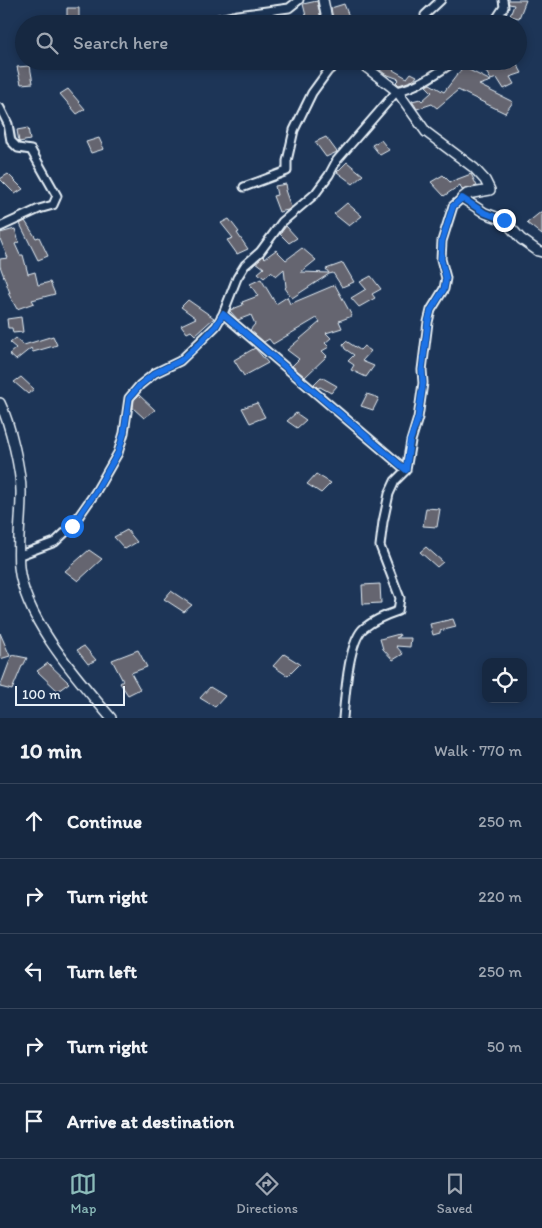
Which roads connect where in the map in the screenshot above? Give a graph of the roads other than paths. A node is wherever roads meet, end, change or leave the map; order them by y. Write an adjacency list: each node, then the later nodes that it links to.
1 (299, 0): 5 (street)
2 (323, 0): 6 (main road)
3 (441, 0): 7 (street)
4 (503, 0): 8 (street)
5 (238, 15)
6 (326, 15)
7 (425, 15)
8 (499, 15)
9 (328, 70): 14 (street)
10 (370, 70): 12 (main road)
11 (442, 70): 12 (street)
12 (397, 91): 15 (main road); 18 (street)
13 (0, 108): 16 (street)
14 (244, 188)
15 (462, 198): 17 (main road); 21 (street)
16 (0, 228)
17 (542, 252)
18 (223, 314): 21 (street); 22 (street)
19 (0, 403): 20 (main road)
20 (2, 417): 22 (main road)
21 (406, 470): 24 (street)
22 (20, 555): 23 (main road)
23 (111, 718)
24 (343, 718)

